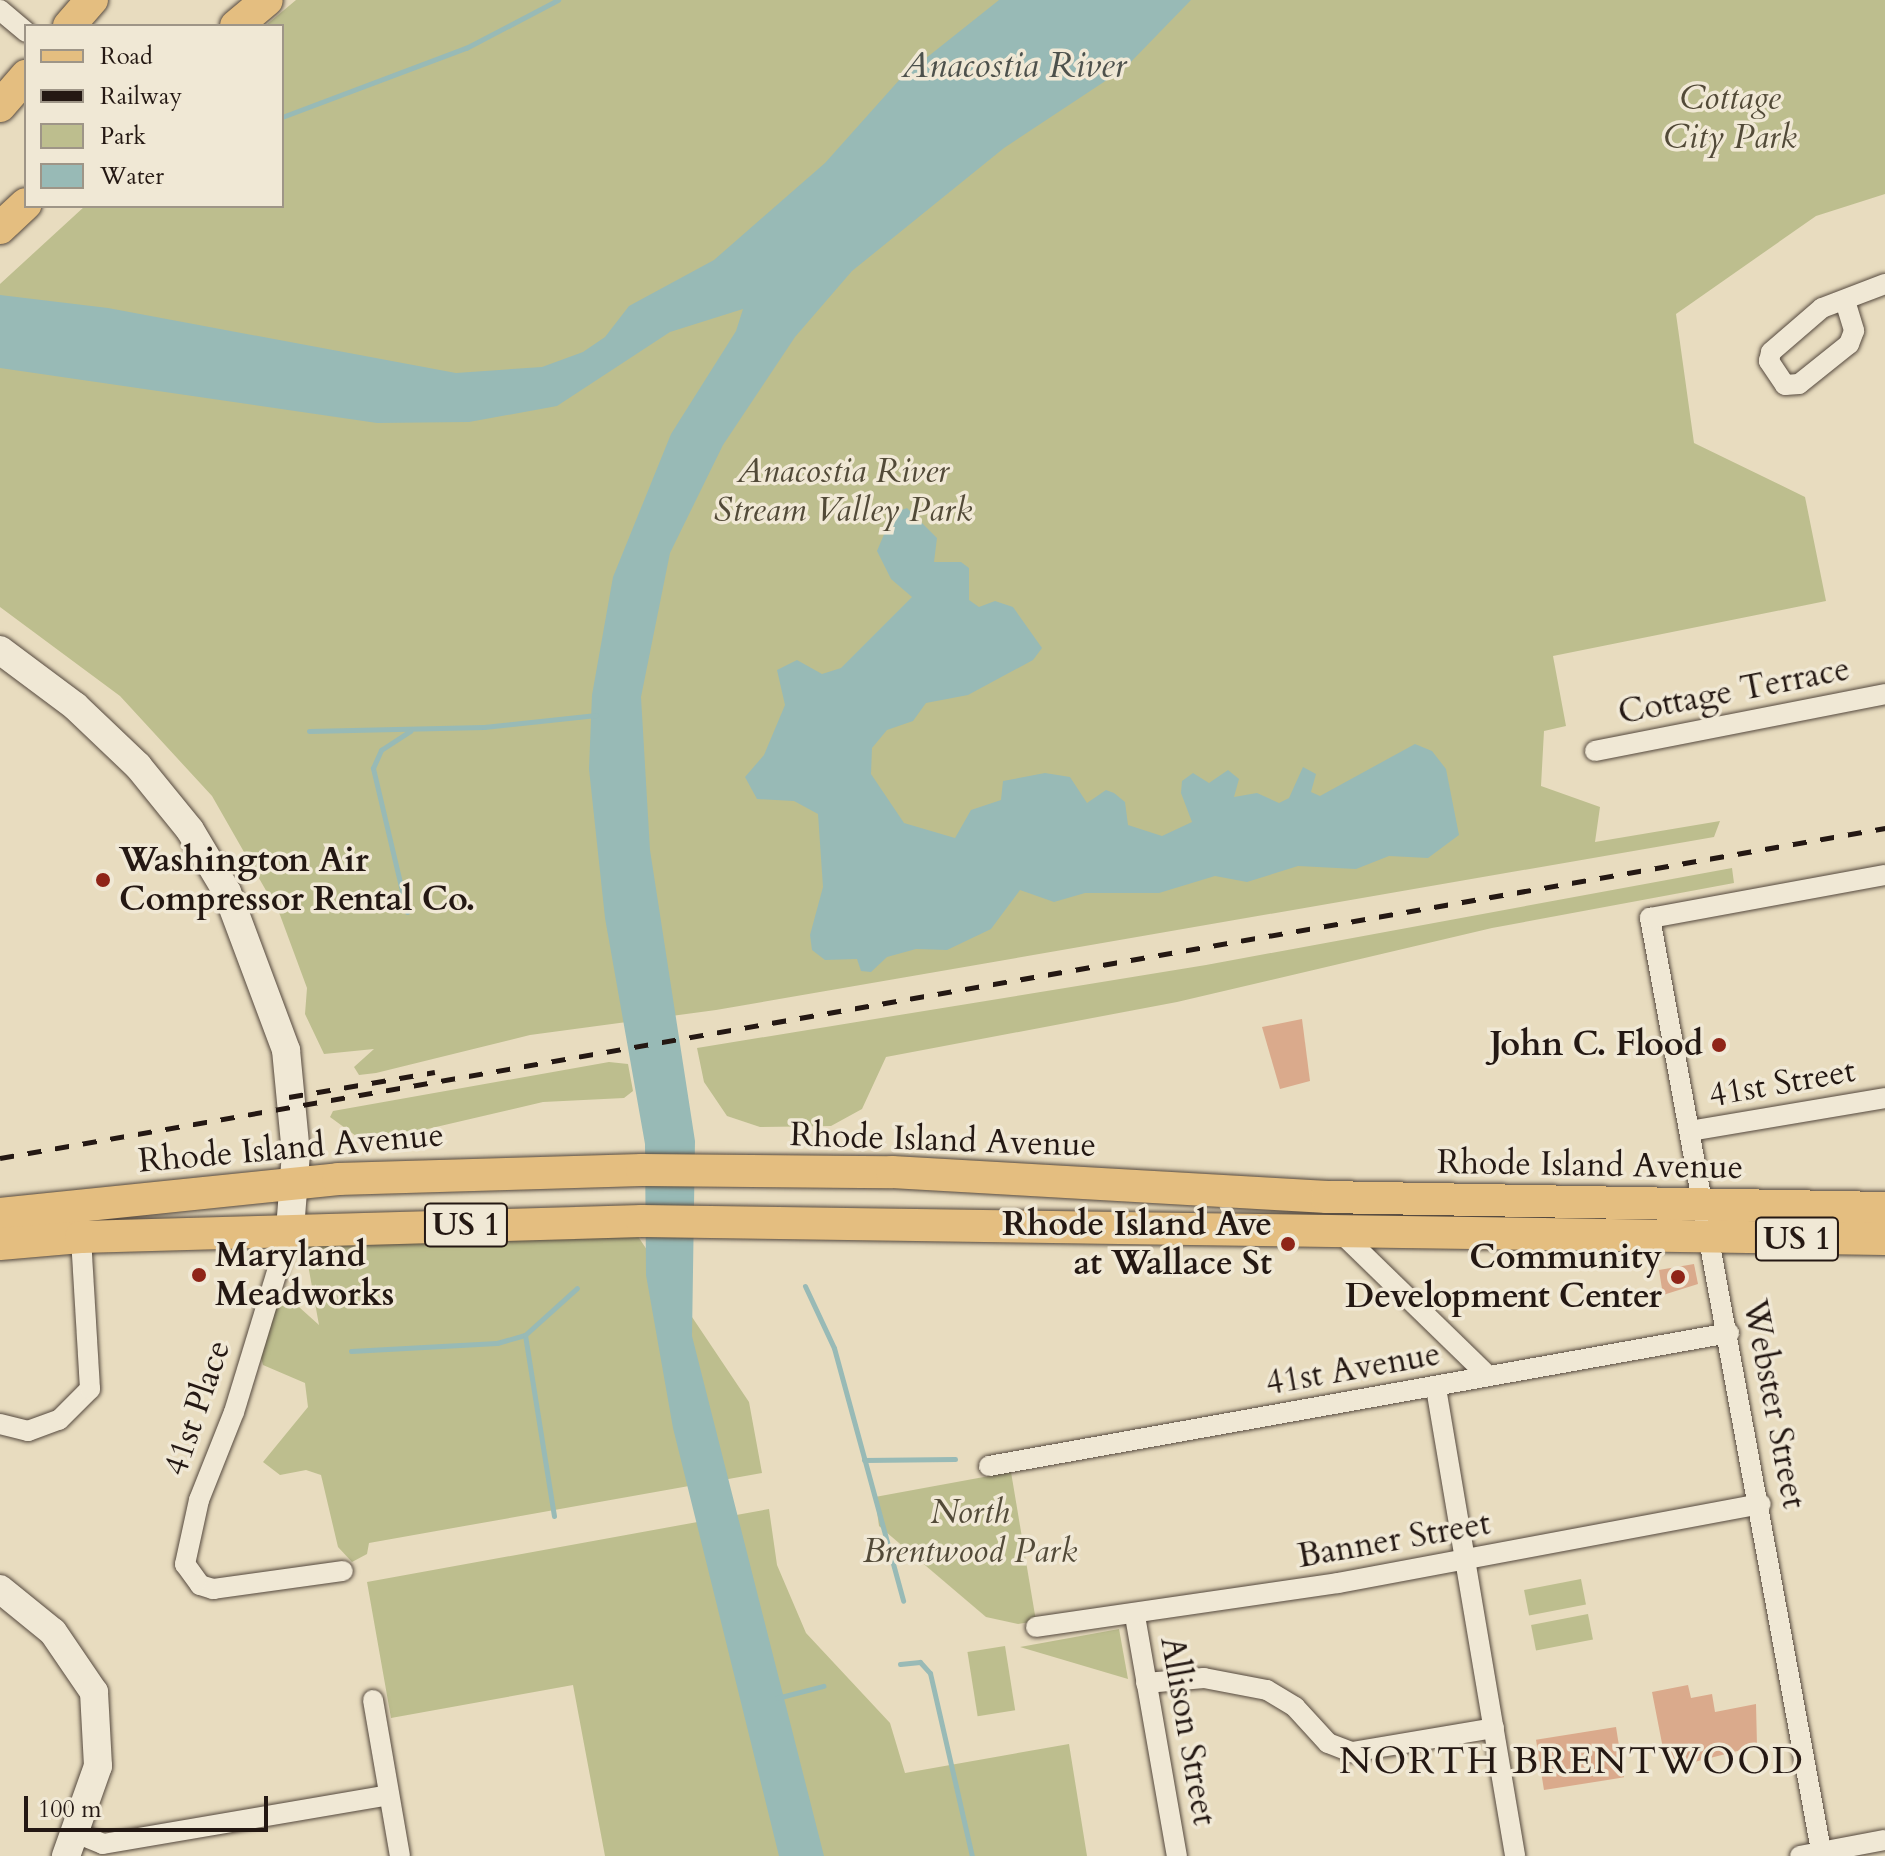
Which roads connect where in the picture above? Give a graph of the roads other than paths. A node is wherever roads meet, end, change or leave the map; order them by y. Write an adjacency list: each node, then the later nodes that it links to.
1 (92, 0): 4 (main road)
2 (267, 0): 5 (main road)
3 (0, 10): 6 (street)
4 (71, 24)
5 (238, 24)
6 (24, 30)
7 (24, 78): 8 (main road)
8 (0, 106)
9 (24, 206): 10 (main road)
10 (0, 228)
11 (1885, 284): 12 (street)
12 (1846, 304)
13 (0, 650): 19 (street)
14 (1885, 694): 15 (street, Cottage Terrace)
15 (1595, 751)
16 (1885, 875): 18 (street, Webster Street)
17 (1885, 1098): 18 (street, 41st Street)
18 (1690, 1131): 23 (street, Webster Street)
19 (296, 1183): 21 (main road, Rhode Island Avenue / US 1); 22 (main road, Rhode Island Avenue / US 1); 24 (street)
20 (1885, 1208): 23 (main road, Rhode Island Avenue / US 1)
21 (1332, 1213): 23 (main road, Rhode Island Avenue / US 1); 24 (main road, Rhode Island Avenue / US 1); 29 (street)
22 (0, 1214)
23 (1705, 1220): 26 (main road, Rhode Island Avenue / US 1); 28 (street, Webster Street)
24 (290, 1229): 25 (main road, Rhode Island Avenue / US 1); 35 (street, 41st Place)
25 (81, 1237): 27 (main road, Rhode Island Avenue / US 1); 31 (street)
26 (1885, 1239)
27 (0, 1244)
28 (1729, 1333): 29 (street, 41st Avenue); 33 (street, Webster Street)
29 (1488, 1376): 30 (street, 41st Avenue)
30 (1436, 1388): 32 (street, 41st Avenue); 34 (street)
31 (0, 1424)
32 (989, 1466)
33 (1761, 1504): 34 (street, Banner Street); 46 (street, Webster Street)
34 (1465, 1560): 37 (street, Banner Street); 41 (street)
35 (343, 1571)
36 (0, 1589): 44 (street)
37 (1135, 1616): 38 (street, Banner Street); 39 (street, Allison Street)
38 (1036, 1627)
39 (1146, 1683): 41 (street); 48 (street, Allison Street)
40 (373, 1700): 42 (street)
41 (1494, 1728): 49 (street)
42 (389, 1795): 45 (street); 47 (street)
43 (1885, 1840): 46 (street)
44 (71, 1845): 45 (street)
45 (104, 1850)
46 (1814, 1855)
47 (400, 1856)
48 (1177, 1856)
49 (1515, 1856)

